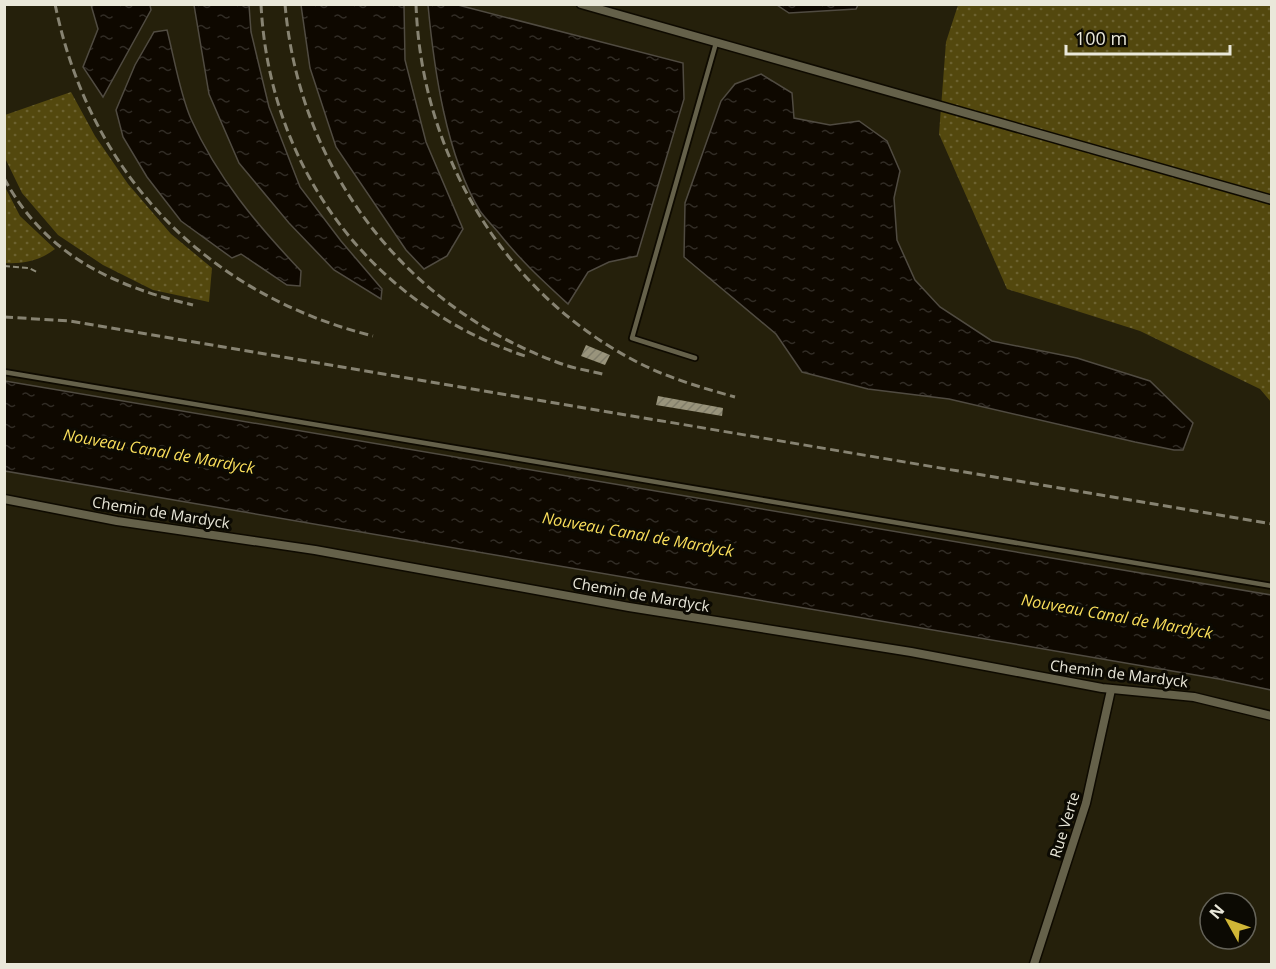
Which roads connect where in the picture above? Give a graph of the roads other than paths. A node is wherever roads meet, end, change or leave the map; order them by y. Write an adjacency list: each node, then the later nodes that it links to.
1 (581, 4): 2 (street)
2 (716, 43): 3 (street); 4 (lane)
3 (1272, 200)
4 (695, 358)
5 (4, 372): 7 (lane)
6 (4, 500): 8 (street, Chemin de Mardyck)
7 (1272, 586)
8 (1111, 690): 9 (street, Chemin de Mardyck); 10 (street, Rue Verte)
9 (1272, 716)
10 (1034, 964)

